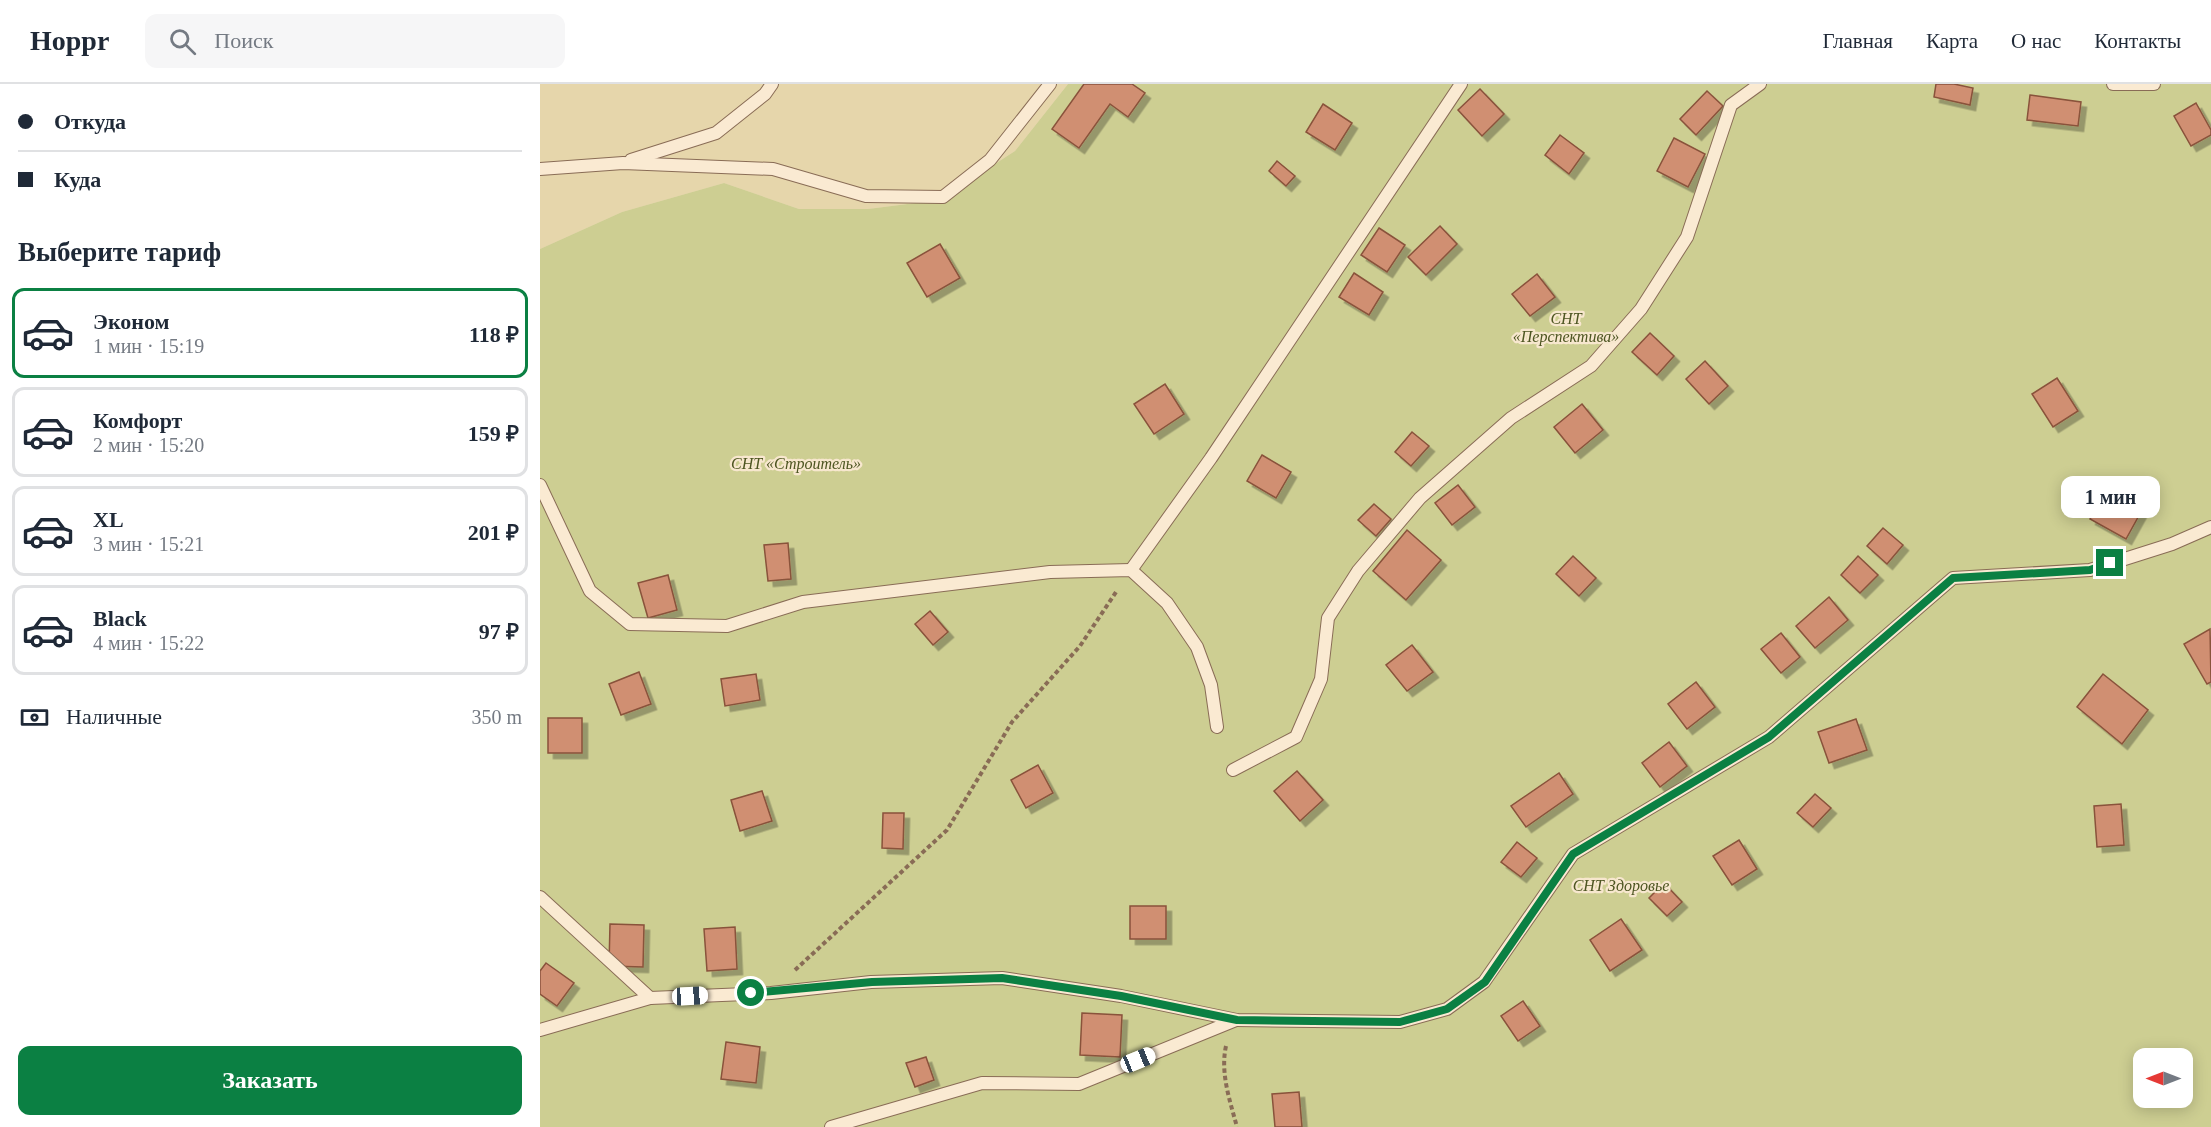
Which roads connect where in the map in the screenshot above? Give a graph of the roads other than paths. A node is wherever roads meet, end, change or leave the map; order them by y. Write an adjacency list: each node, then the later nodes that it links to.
1 (772, 84): 7 (lane)
2 (1050, 84): 7 (lane)
3 (1461, 84): 11 (lane)
4 (1760, 84): 13 (lane)
5 (2113, 84): 6 (lane)
6 (2154, 84)
7 (623, 163): 8 (lane)
8 (540, 169)
9 (540, 485): 11 (lane)
10 (2211, 527): 16 (lane)
11 (1131, 570): 12 (lane)
12 (1217, 727)
13 (1233, 770)
14 (540, 897): 15 (lane)
15 (650, 998): 16 (lane); 17 (lane)
16 (1237, 1020): 18 (lane)
17 (540, 1030)
18 (831, 1127)

